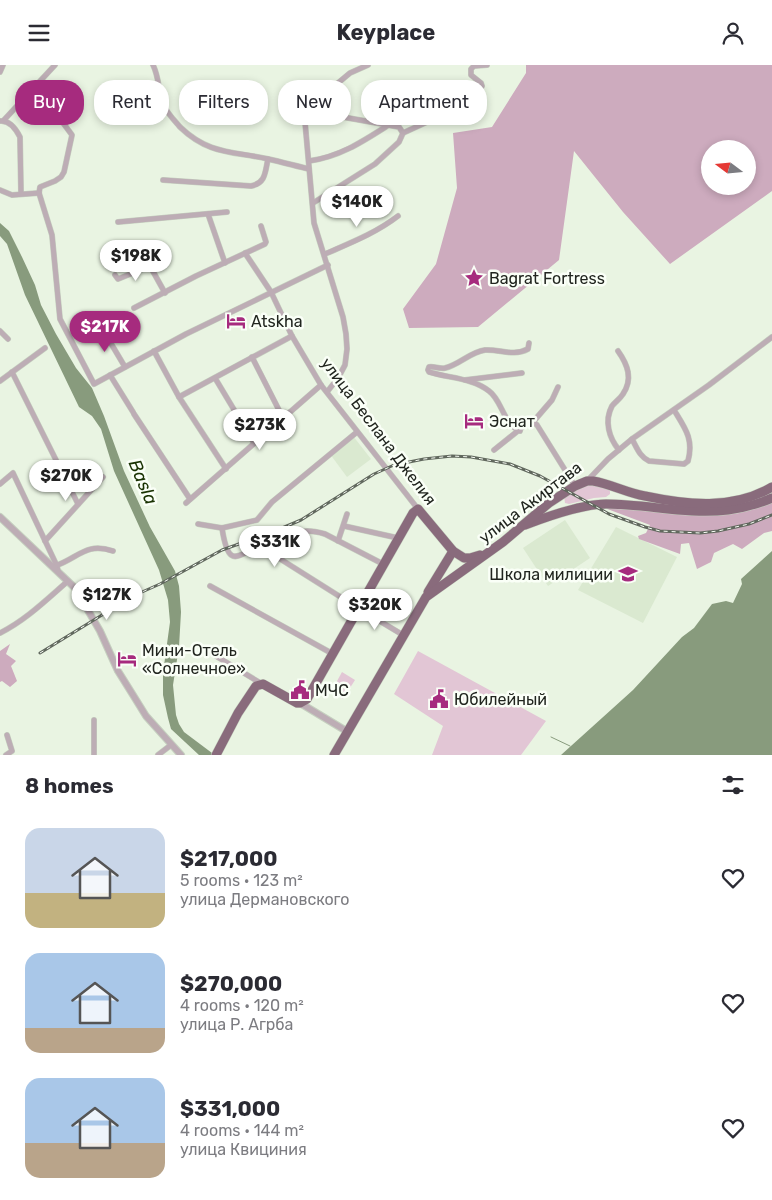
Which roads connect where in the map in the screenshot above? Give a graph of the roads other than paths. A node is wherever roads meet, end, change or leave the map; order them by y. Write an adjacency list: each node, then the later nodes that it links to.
1 (2, 65): 6 (street)
2 (55, 65): 7 (street)
3 (153, 65): 15 (street)
4 (368, 65): 8 (street)
5 (487, 65): 14 (street)
6 (0, 72)
7 (41, 80)
8 (342, 80)
9 (15, 107): 10 (street)
10 (2, 120): 20 (street)
11 (65, 125): 21 (street)
12 (305, 125): 16 (street)
13 (387, 125): 14 (street); 16 (street)
14 (403, 133): 22 (street)
15 (268, 159): 17 (street); 18 (street)
16 (309, 161): 17 (street)
17 (310, 169): 22 (street)
18 (163, 180)
19 (0, 190): 20 (street)
20 (21, 193): 21 (street)
21 (39, 193): 49 (street)
22 (313, 203): 29 (street)
23 (226, 212): 24 (street)
24 (208, 214): 26 (street); 30 (street)
25 (398, 216): 29 (street)
26 (118, 222)
27 (261, 226): 28 (street)
28 (245, 253): 30 (street); 33 (street, улица Беслана Джелия)
29 (325, 254): 31 (street)
30 (224, 263): 34 (street)
31 (328, 265): 33 (street); 55 (street)
32 (115, 275): 34 (street)
33 (271, 292): 38 (street, улица Беслана Джелия); 43 (street)
34 (165, 293): 35 (street)
35 (134, 308)
36 (103, 330): 46 (street)
37 (0, 331): 40 (street)
38 (292, 336): 45 (street); 53 (street, улица Беслана Джелия)
39 (772, 337): 57 (street, улица Акиртава)
40 (8, 339)
41 (529, 343): 52 (street)
42 (45, 348): 47 (street)
43 (154, 351): 46 (street); 56 (street)
44 (618, 351): 65 (street)
45 (252, 357): 50 (street); 58 (street)
46 (125, 367): 49 (street)
47 (12, 372): 51 (street); 76 (street)
48 (522, 373): 52 (street)
49 (110, 375): 66 (street)
50 (215, 378): 56 (street); 63 (street)
51 (0, 381)
52 (464, 381): 60 (street)
53 (320, 385): 55 (street, улица Беслана Джелия); 58 (street)
54 (558, 387): 59 (street)
55 (327, 392): 61 (street, улица Беслана Джелия)
56 (179, 397): 66 (street)
57 (674, 410): 62 (street, улица Акиртава); 62 (street)
58 (283, 418): 63 (street)
59 (533, 422): 60 (street); 71 (street)
60 (520, 431): 64 (street)
61 (357, 432): 79 (street, улица Беслана Джелия); 86 (street)
62 (632, 439): 65 (street, улица Акиртава)
63 (254, 443): 66 (street)
64 (494, 450)
65 (619, 450): 68 (street, улица Акиртава)
66 (226, 469)
67 (103, 477): 76 (street)
68 (587, 481): 70 (highway); 71 (highway, улица Акиртава)
69 (0, 484): 89 (street)
70 (606, 485): 72 (highway); 75 (highway)
71 (575, 486): 73 (highway, улица Акиртава)
72 (772, 487)
73 (562, 495): 78 (highway); 85 (highway, улица Акиртава)
74 (772, 498): 77 (highway)
75 (605, 500): 77 (highway); 78 (highway)
76 (78, 504): 89 (street)
77 (629, 505): 82 (highway)
78 (567, 507): 82 (highway)
79 (418, 509): 87 (highway); 92 (highway, улица Беслана Джелия)
80 (347, 514): 84 (street)
81 (0, 517): 95 (street)
82 (545, 518): 85 (highway)
83 (198, 524): 86 (street)
84 (344, 526): 87 (street); 90 (street)
85 (520, 527): 93 (highway, улица Акиртава)
86 (222, 528): 99 (street)
87 (398, 538): 94 (highway)
88 (283, 540): 90 (street)
89 (45, 541): 95 (street)
90 (338, 541): 94 (street)
91 (113, 551): 95 (street)
92 (453, 551): 93 (highway); 98 (highway)
93 (487, 553): 98 (highway, улица Акиртава)
94 (383, 564): 99 (highway)
95 (56, 567): 96 (street)
96 (68, 581): 101 (street); 110 (street)
97 (210, 586): 104 (street)
98 (426, 597): 102 (highway, улица Акиртава)
99 (358, 609): 102 (street); 104 (highway)
100 (0, 625): 101 (street)
101 (3, 631)
102 (403, 635): 108 (highway, улица Акиртава)
103 (212, 653): 105 (street)
104 (333, 654): 106 (highway)
105 (263, 684): 106 (highway); 115 (highway)
106 (300, 703): 108 (street)
107 (94, 720): 112 (street)
108 (348, 731): 116 (highway, улица Акиртава)
109 (7, 735): 111 (street)
110 (171, 745): 113 (street); 114 (street)
111 (6, 755)
112 (94, 755)
113 (158, 755)
114 (181, 755)
115 (216, 755)
116 (334, 755)

